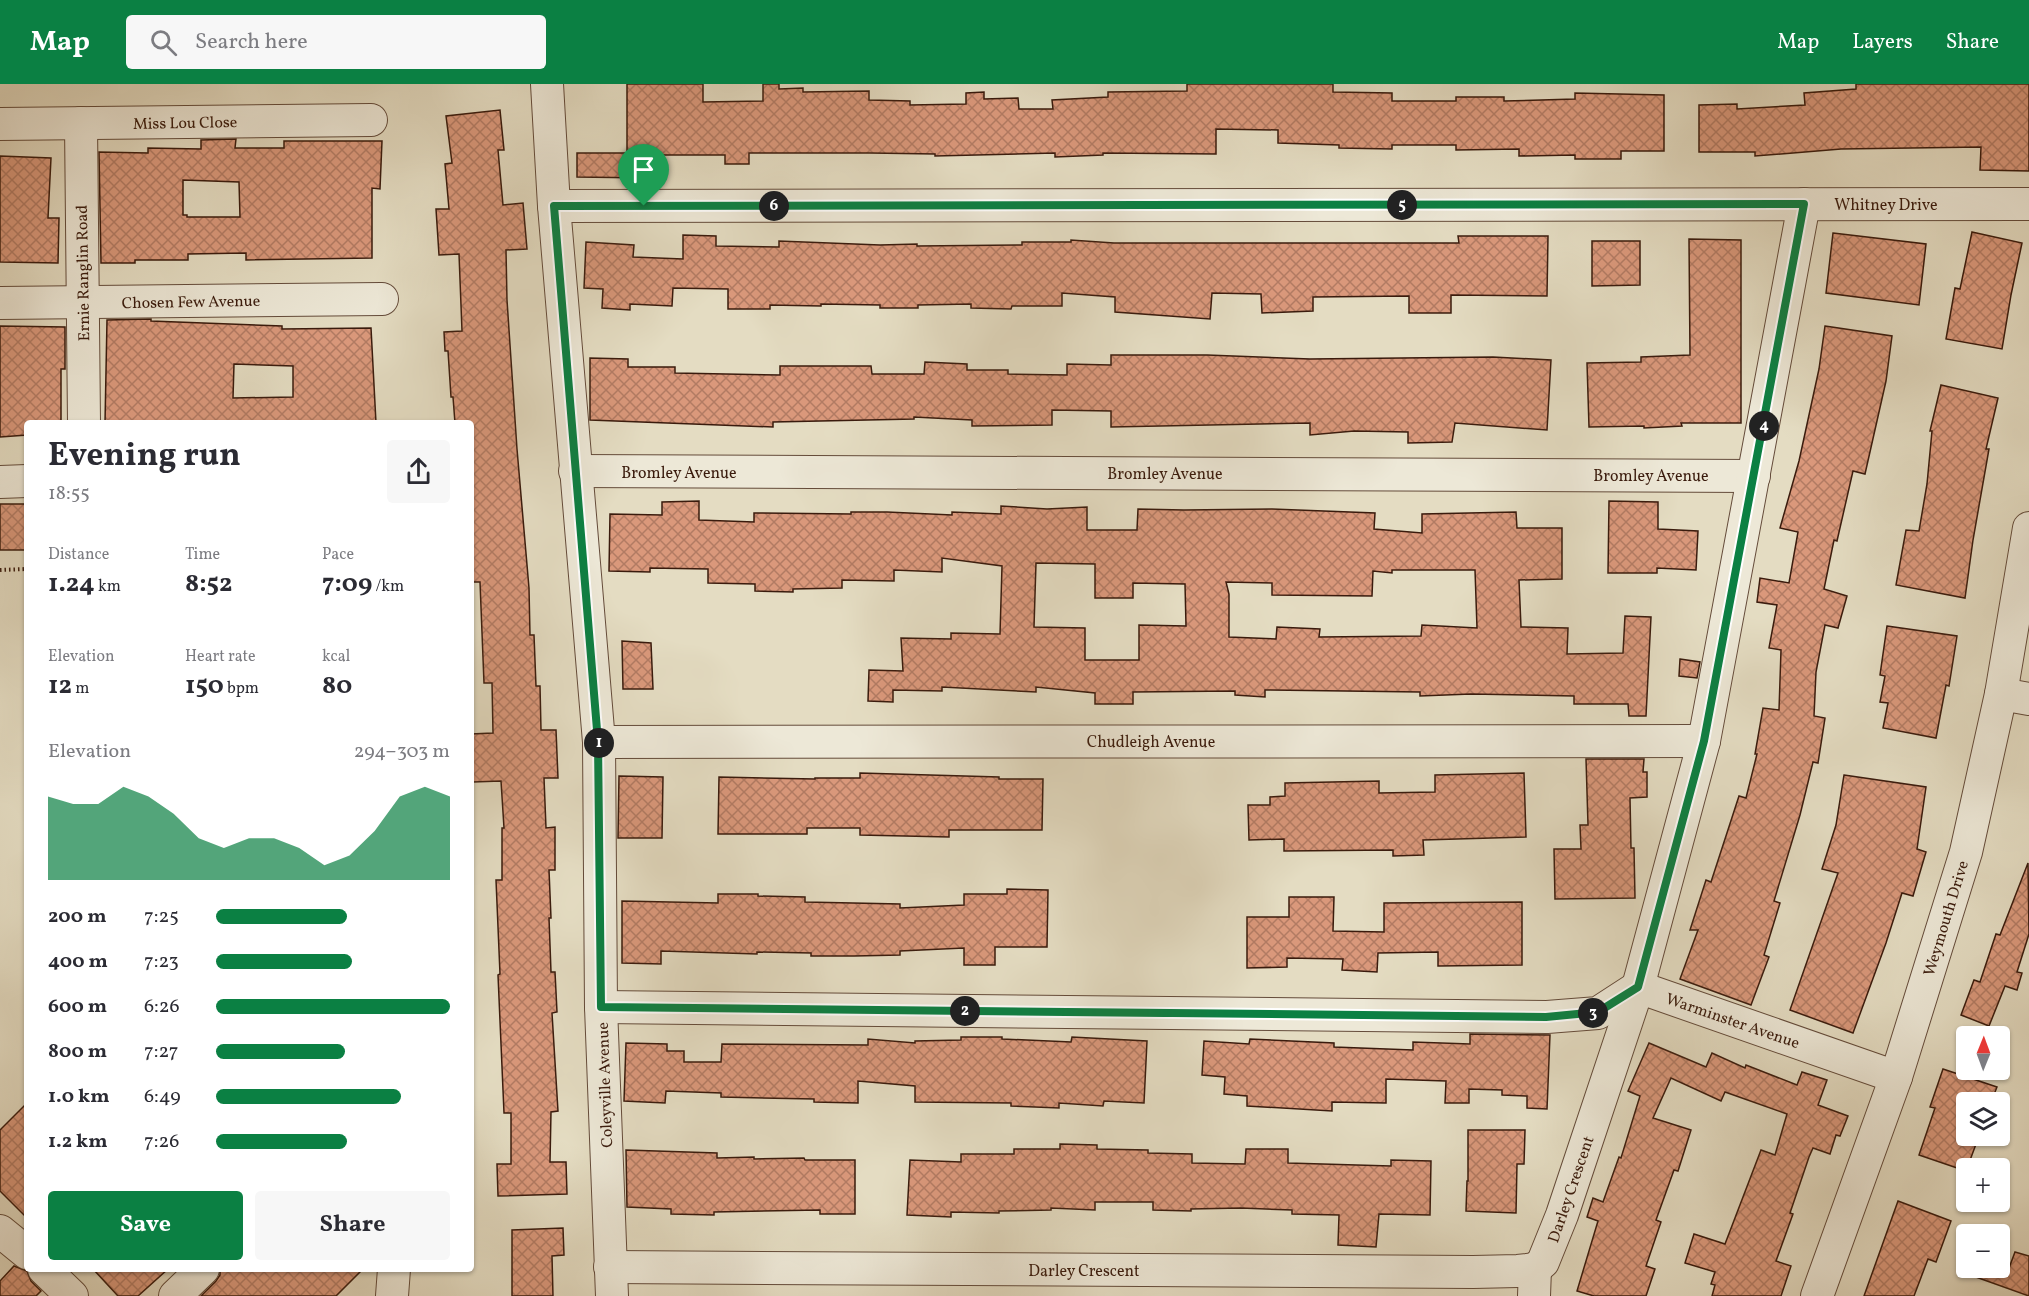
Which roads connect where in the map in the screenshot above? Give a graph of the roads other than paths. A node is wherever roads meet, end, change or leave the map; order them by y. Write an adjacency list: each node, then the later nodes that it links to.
1 (547, 84): 7 (street, Coleyville Avenue)
2 (371, 120): 3 (street, Miss Lou Close)
3 (81, 123): 4 (street, Miss Lou Close); 9 (street, Ernie Ranglin Road)
4 (0, 124)
5 (1804, 204): 6 (street, Whitney Drive); 7 (street, Whitney Drive); 13 (street, Darley Crescent)
6 (2029, 204)
7 (554, 206): 12 (street, Coleyville Avenue)
8 (382, 299): 9 (street, Chosen Few Avenue)
9 (83, 302): 10 (street, Chosen Few Avenue); 11 (street, Ernie Ranglin Road)
10 (0, 303)
11 (84, 420)
12 (575, 471): 13 (street, Bromley Avenue); 19 (street, Coleyville Avenue)
13 (1755, 476): 18 (street, Darley Crescent)
14 (24, 481): 15 (street)
15 (0, 482)
16 (2029, 528): 17 (street, Weymouth Drive)
17 (2015, 697): 22 (street, Weymouth Drive)
18 (1704, 741): 19 (street, Chudleigh Avenue); 20 (street, Darley Crescent)
19 (598, 742): 21 (street, Coleyville Avenue)
20 (1638, 987): 21 (street); 22 (street, Warminster Avenue); 26 (street, Darley Crescent)
21 (601, 1007): 25 (street, Coleyville Avenue)
22 (1896, 1077): 29 (street, Weymouth Drive)
23 (47, 1272): 27 (street)
24 (200, 1272): 28 (street)
25 (611, 1282): 26 (street, Darley Crescent)
26 (1535, 1282)
27 (72, 1296)
28 (175, 1296)
29 (1817, 1296)

